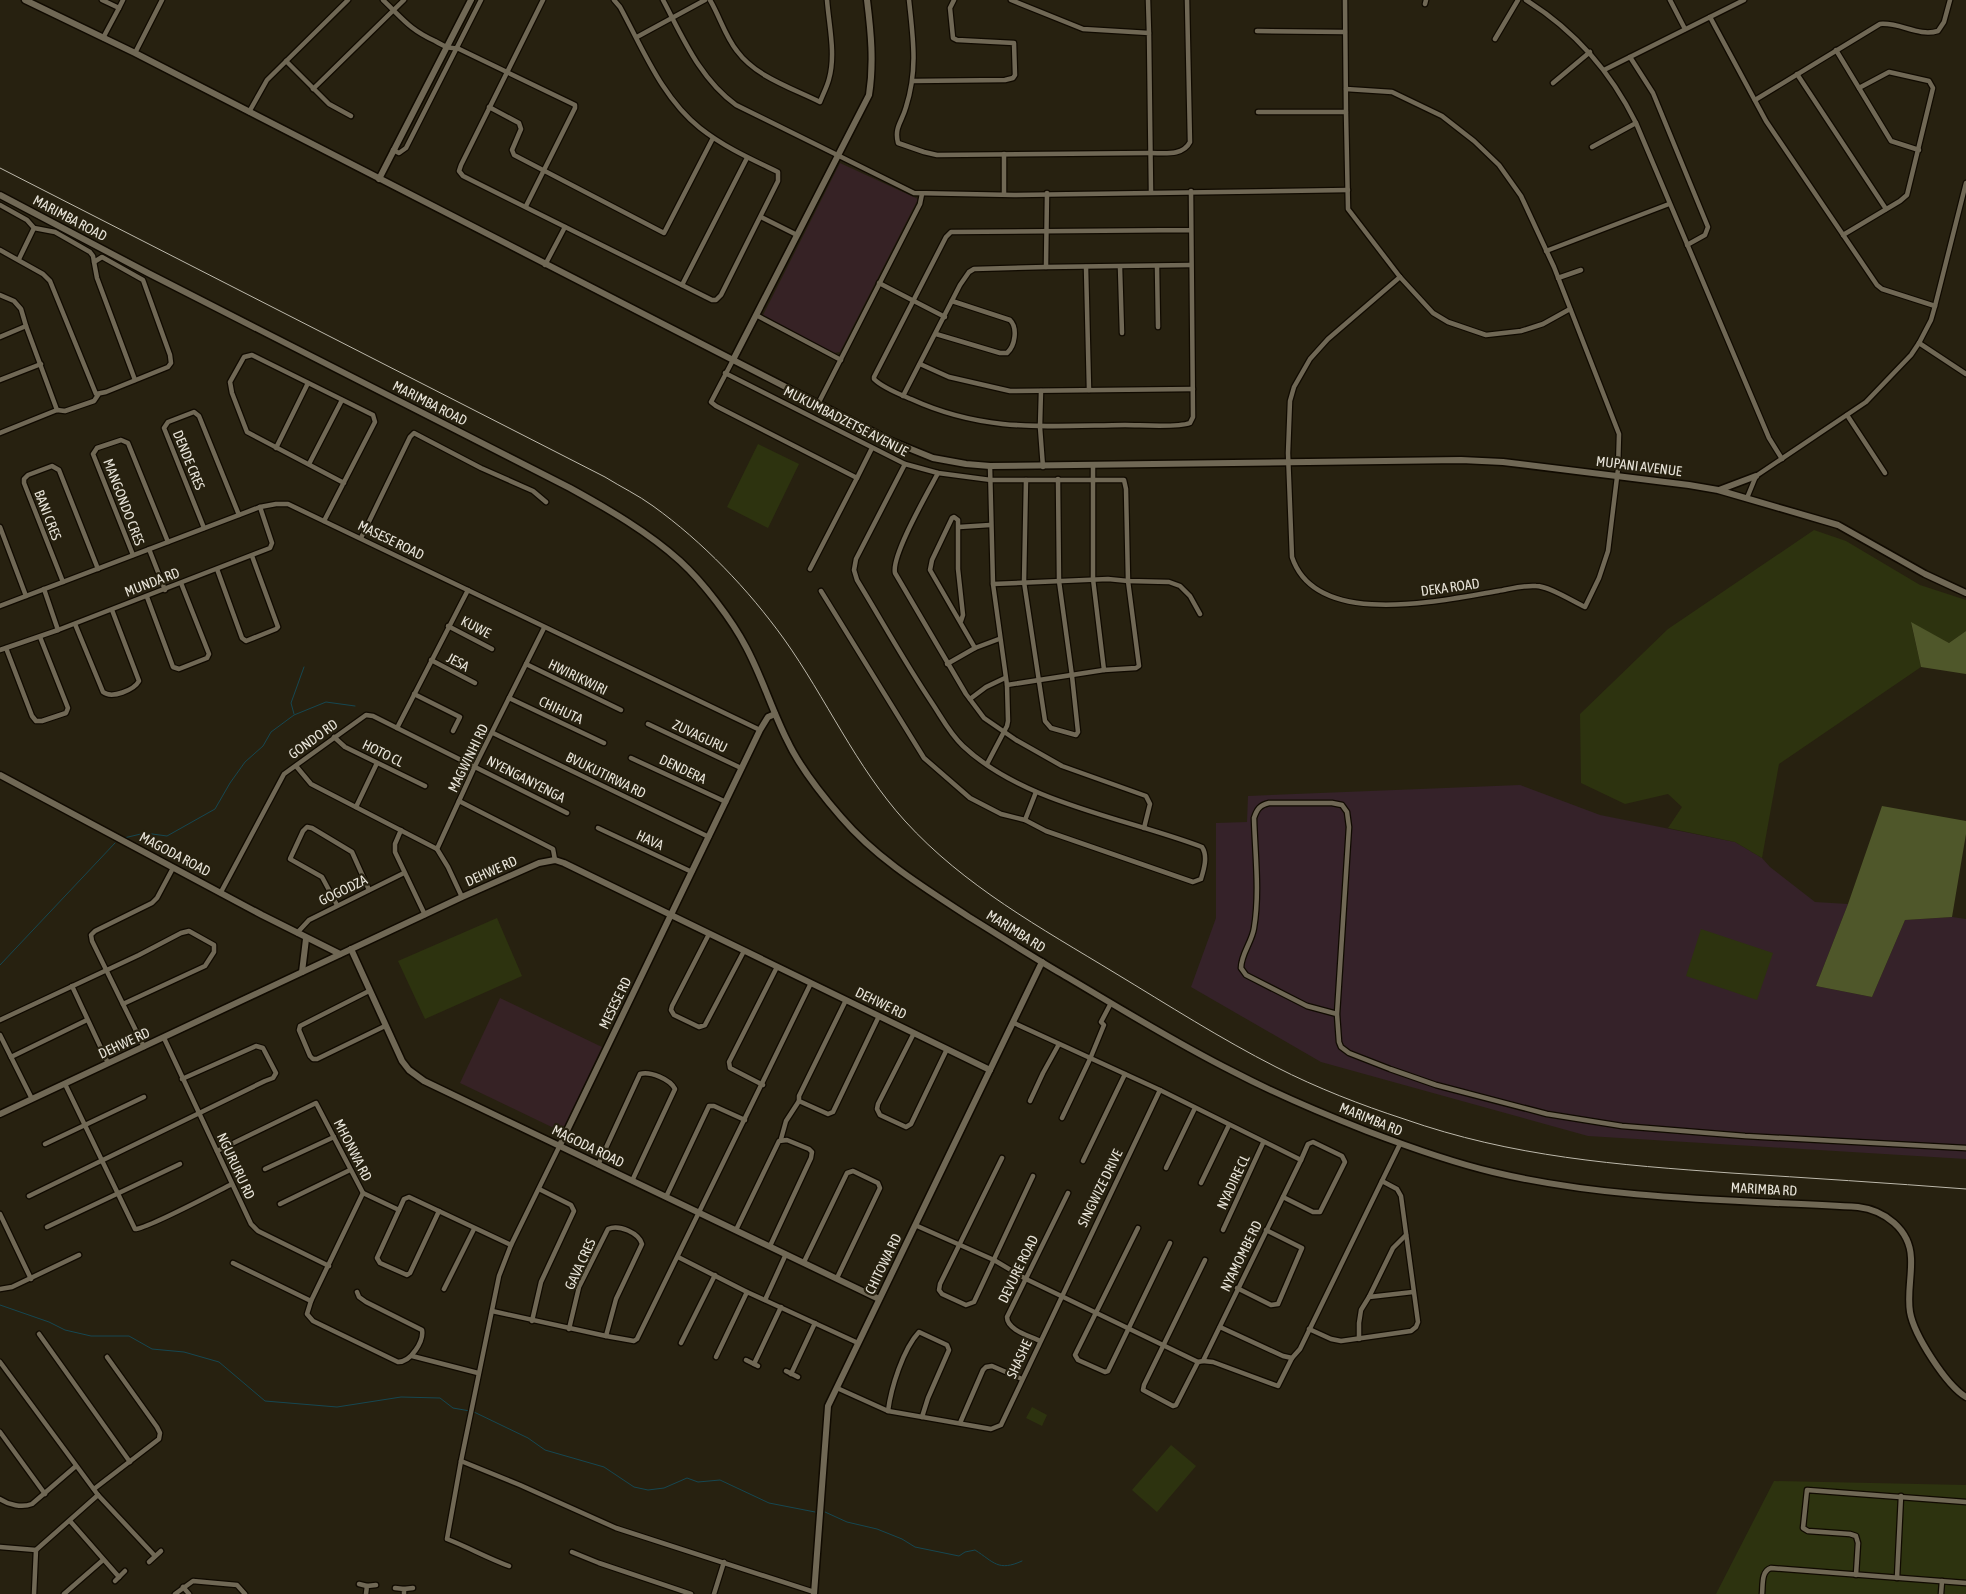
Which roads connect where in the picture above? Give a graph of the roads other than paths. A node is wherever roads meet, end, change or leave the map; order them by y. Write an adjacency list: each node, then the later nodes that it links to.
1 (25, 0): 39 (street, MUPANI AVENUE)
2 (102, 0): 29 (street)
3 (123, 0): 29 (street)
4 (162, 0): 45 (street)
5 (348, 0): 47 (street)
6 (383, 0): 31 (street)
7 (404, 0): 31 (street)
8 (471, 0): 41 (street)
9 (481, 0): 42 (street)
10 (543, 0): 49 (street)
11 (614, 0): 38 (street)
12 (663, 0): 33 (street)
13 (705, 0): 33 (street)
14 (710, 0): 15 (street)
15 (826, 0)
16 (867, 0): 69 (street)
17 (909, 0): 51 (street)
18 (948, 0): 30 (street)
19 (954, 0): 30 (street)
20 (1011, 0): 37 (street)
21 (1148, 0): 37 (street)
22 (1186, 0): 67 (street)
23 (1345, 0): 36 (street)
24 (1518, 0): 40 (street)
25 (1526, 0): 44 (street)
26 (1670, 0): 34 (street)
27 (1744, 0): 32 (street)
28 (1950, 0): 43 (street)
29 (119, 8): 39 (street)
30 (950, 8): 51 (street)
31 (394, 10): 41 (street); 54 (street)
32 (1710, 17): 34 (street); 56 (street)
33 (672, 19): 38 (street); 69 (street)
34 (1685, 29): 46 (street)
35 (1257, 31): 36 (street)
36 (1345, 32): 55 (street)
37 (1149, 34): 67 (street)
38 (637, 37): 63 (street)
39 (103, 38): 45 (street, MUPANI AVENUE)
40 (1495, 39)
41 (447, 47): 42 (street); 65 (street)
42 (457, 48): 49 (street); 65 (street)
43 (1836, 50): 50 (street); 53 (street)
44 (1590, 52): 48 (street); 52 (street)
45 (134, 53): 60 (street, MUPANI AVENUE)
46 (1630, 57): 48 (street); 92 (street)
47 (286, 61): 54 (street); 60 (street)
48 (1604, 70): 62 (street)
49 (506, 72): 57 (street); 71 (street)
50 (1797, 74): 56 (street); 84 (street)
51 (913, 81): 68 (street)
52 (1553, 83)
53 (1859, 88): 66 (street); 66 (street)
54 (313, 89): 61 (street)
55 (1346, 89): 59 (street); 94 (street)
56 (1755, 100): 90 (street)
57 (490, 107): 71 (street); 83 (street)
58 (1258, 112): 59 (street)
59 (1346, 112): 74 (street)
60 (249, 113): 72 (street, MUPANI AVENUE)
61 (351, 116)
62 (1636, 123): 64 (street); 81 (street)
63 (713, 138): 70 (street); 71 (street)
64 (1592, 147)
65 (392, 149): 72 (street)
66 (1919, 150): 84 (street)
67 (1151, 153): 68 (street); 76 (street)
68 (1004, 154): 79 (street)
69 (838, 156): 78 (street); 91 (street)
70 (747, 158): 85 (street); 107 (street)
71 (544, 171): 83 (street)
72 (379, 179): 97 (street, MUPANI AVENUE)
73 (1966, 183): 111 (street)
74 (1348, 190): 75 (street); 104 (street)
75 (1191, 191): 76 (street); 88 (street)
76 (1151, 192): 77 (street)
77 (1048, 193): 79 (street); 89 (street)
78 (922, 194): 79 (street); 106 (street)
79 (1004, 194)
80 (0, 195): 219 (street, MARIMBA ROAD)
81 (1669, 204): 92 (street); 94 (street)
82 (0, 205): 87 (street)
83 (526, 206): 86 (street)
84 (1886, 210): 90 (street)
85 (762, 217): 91 (street); 107 (street)
86 (565, 227): 97 (street); 107 (street)
87 (34, 228): 95 (street); 96 (street)
88 (1190, 230): 89 (street); 100 (street)
89 (1048, 232): 101 (street); 109 (street)
90 (1843, 235): 111 (street)
91 (797, 236): 113 (street)
92 (1687, 245): 143 (street)
93 (0, 250): 95 (street)
94 (1546, 251): 105 (street)
95 (19, 259): 133 (street)
96 (94, 262): 128 (street); 128 (street)
97 (545, 264): 121 (street, MUPANI AVENUE)
98 (1120, 266): 99 (street); 102 (street); 117 (street)
99 (1158, 266): 100 (street); 116 (street)
100 (1191, 266): 130 (street)
101 (1046, 267): 102 (street); 110 (street)
102 (1086, 267): 131 (street)
103 (1581, 270): 105 (street)
104 (1400, 277): 112 (street); 144 (street)
105 (1558, 278): 112 (street)
106 (879, 283): 109 (street); 122 (street)
107 (682, 285)
108 (0, 294): 115 (street)
109 (912, 301): 114 (street); 134 (street)
110 (952, 301): 114 (street); 118 (street)
111 (1935, 306): 120 (street)
112 (1570, 309): 152 (street)
113 (756, 315): 121 (street); 122 (street)
114 (945, 317): 118 (street)
115 (26, 326): 119 (street); 123 (street)
116 (1158, 326)
117 (1122, 333)
118 (936, 334): 124 (street)
119 (0, 337)
120 (1919, 343): 126 (street); 138 (street)
121 (733, 360): 125 (street); 136 (street, MUPANI AVENUE)
122 (841, 360): 136 (street)
123 (41, 364): 127 (street); 137 (street)
124 (920, 364): 132 (street); 134 (street)
125 (726, 373): 142 (street, MUKUMBADZETSE AVENUE); 154 (street)
126 (1966, 374)
127 (0, 380)
128 (136, 380): 133 (street)
129 (308, 383): 135 (street); 141 (street); 141 (street)
130 (1193, 389): 131 (street); 139 (street)
131 (1089, 390): 132 (street)
132 (1041, 391): 139 (street)
133 (98, 394): 137 (street)
134 (903, 396): 139 (street)
135 (342, 400): 145 (street); 159 (street)
136 (818, 404): 148 (street, MUPANI AVENUE)
137 (58, 410): 140 (street)
138 (1846, 415): 143 (street); 151 (street)
139 (1040, 427): 149 (street)
140 (0, 433)
141 (276, 448): 145 (street)
142 (872, 448): 146 (street, MUKUMBADZETSE AVENUE); 154 (street)
143 (1782, 459): 153 (street)
144 (1288, 462): 147 (street, MUPANI AVENUE); 152 (street, MUPANI AVENUE); 152 (street, DEKA ROAD)
145 (310, 464): 159 (street)
146 (904, 464): 150 (street, MUKUMBADZETSE AVENUE); 230 (street)
147 (1093, 465): 149 (street, MUPANI AVENUE); 155 (street)
148 (990, 466): 149 (street, MUPANI AVENUE); 157 (street)
149 (1043, 466)
150 (938, 473): 157 (street, MUKUMBADZETSE AVENUE); 208 (street)
151 (1885, 473)
152 (1617, 476): 160 (street, MUPANI AVENUE)
153 (1756, 476): 160 (street); 161 (street)
154 (857, 478): 177 (street)
155 (1093, 478): 156 (street, MUKUMBADZETSE AVENUE); 178 (street); 180 (street, MUKUMBADZETSE AVENUE)
156 (1058, 479): 158 (street, MUKUMBADZETSE AVENUE); 179 (street)
157 (991, 480): 158 (street, MUKUMBADZETSE AVENUE); 166 (street)
158 (1026, 480): 182 (street)
159 (344, 483): 165 (street)
160 (1718, 490): 161 (street, MUPANI AVENUE)
161 (1747, 498): 189 (street, MUPANI AVENUE)
162 (546, 502): 170 (street)
163 (260, 507): 164 (street, MASESE ROAD); 165 (street, MASESE ROAD); 174 (street, MUNDA RD)
164 (239, 515): 169 (street, MASESE ROAD); 169 (street, DENDE CRES)
165 (324, 521): 170 (street, MASESE ROAD)
166 (990, 525): 168 (street); 184 (street)
167 (0, 527): 190 (street)
168 (959, 527): 195 (street); 195 (street)
169 (204, 528): 171 (street, MASESE ROAD)
170 (361, 538): 187 (street, MASESE ROAD)
171 (168, 542): 172 (street, MASESE ROAD); 173 (street, MANGONDO CRES)
172 (148, 549): 173 (street, MASESE ROAD); 186 (street)
173 (133, 555): 175 (street, MASESE ROAD)
174 (252, 556): 176 (street, MUNDA RD); 176 (street)
175 (98, 568): 181 (street, MASESE ROAD); 181 (street, BANI CRES)
176 (217, 569): 183 (street, MUNDA RD)
177 (810, 569)
178 (1093, 579): 179 (street); 180 (street); 209 (street)
179 (1059, 581): 182 (street); 210 (street)
180 (1128, 581): 194 (street); 209 (street)
181 (63, 582): 185 (street, MASESE ROAD)
182 (1024, 582): 184 (street); 212 (street)
183 (181, 583): 186 (street, MUNDA RD); 191 (street)
184 (993, 584): 201 (street)
185 (44, 589): 190 (street, MASESE ROAD); 199 (street)
186 (165, 590): 191 (street, MUNDA RD)
187 (468, 590): 197 (street); 198 (street, MASESE ROAD)
188 (821, 591): 241 (street)
189 (1966, 593)
190 (26, 596): 192 (street, MASESE ROAD)
191 (146, 597): 193 (street, MUNDA RD)
192 (0, 606)
193 (112, 610): 196 (street, MUNDA RD); 196 (street)
194 (1200, 614)
195 (961, 621): 203 (street)
196 (74, 624): 199 (street, MUNDA RD)
197 (448, 626): 204 (street, KUWE); 206 (street)
198 (544, 628): 207 (street, MAGWINHI RD); 222 (street, MASESE ROAD)
199 (58, 630): 200 (street, MUNDA RD)
200 (40, 637): 202 (street, MUNDA RD); 202 (street)
201 (1000, 639): 203 (street); 211 (street)
202 (6, 648): 205 (street, MUNDA RD)
203 (975, 648): 208 (street)
204 (492, 649)
205 (0, 650)
206 (431, 660): 213 (street, JESA); 215 (street)
207 (526, 664): 216 (street, MAGWINHI RD); 218 (street, HWIRIKWIRI)
208 (947, 664): 217 (street)
209 (1104, 670): 210 (street)
210 (1072, 676): 212 (street); 212 (street)
211 (1005, 678): 214 (street); 217 (street)
212 (1038, 680): 214 (street)
213 (475, 683)
214 (1007, 685): 224 (street)
215 (414, 694): 221 (street); 223 (street)
216 (509, 698): 225 (street, MAGWINHI RD); 227 (street, CHIHUTA)
217 (970, 699): 224 (street)
218 (621, 710)
219 (775, 714): 222 (street, MESESE RD); 263 (street, MARIMBA RD)
220 (648, 724): 233 (street, ZUVAGURU)
221 (398, 728): 226 (street, GONDO RD); 232 (street, GONDO RD)
222 (760, 730): 233 (street, MESESE RD)
223 (453, 731)
224 (1004, 733): 230 (street); 243 (street)
225 (493, 734): 232 (street, MAGWINHI RD); 245 (street, BVUKUTIRWA RD)
226 (334, 737): 229 (street, HOTO CL); 231 (street, GONDO RD)
227 (604, 743)
228 (630, 758): 238 (street, DENDERA)
229 (377, 763): 235 (street, HOTO CL); 239 (street)
230 (986, 764): 236 (street)
231 (296, 766): 239 (street); 252 (street, GONDO RD)
232 (475, 766): 237 (street, MAGWINHI RD); 240 (street, NYENGANYENGA)
233 (741, 768): 238 (street, MESESE RD)
234 (0, 775): 248 (street, MAGODA ROAD)
235 (425, 786)
236 (1036, 792): 241 (street); 243 (street)
237 (459, 801): 246 (street, MAGWINHI RD); 247 (street)
238 (726, 802): 245 (street, MESESE RD)
239 (356, 807): 244 (street)
240 (567, 813)
241 (1025, 820): 243 (street)
242 (598, 828): 249 (street, HAVA)
243 (1144, 828)
244 (402, 830): 246 (street); 250 (street)
245 (709, 837): 249 (street, MESESE RD)
246 (437, 849): 253 (street)
247 (554, 860): 253 (street, DEHWE RD); 256 (street, DEHWE RD)
248 (173, 868): 252 (street, MAGODA ROAD); 265 (street)
249 (692, 872): 256 (street, MESESE RD)
250 (404, 873): 251 (street, GOGODZA); 255 (street)
251 (369, 890): 254 (street, GOGODZA); 254 (street)
252 (221, 892): 257 (street, MAGODA ROAD)
253 (462, 898): 255 (street, DEHWE RD)
254 (337, 906): 257 (street, GOGODZA)
255 (425, 915): 260 (street, DEHWE RD)
256 (671, 915): 258 (street, DEHWE RD); 310 (street, MESESE RD)
257 (297, 933): 259 (street, MAGODA ROAD)
258 (709, 934): 261 (street, DEHWE RD); 261 (street)
259 (306, 938): 262 (street, MAGODA ROAD); 266 (street)
260 (351, 949): 262 (street, DEHWE RD); 269 (street, MAGODA ROAD)
261 (744, 951): 264 (street, DEHWE RD)
262 (340, 954): 266 (street, DEHWE RD)
263 (1042, 962): 271 (street, MARIMBA RD); 277 (street, CHITOWA RD)
264 (777, 967): 267 (street, DEHWE RD); 292 (street)
265 (107, 970): 268 (street); 272 (street); 272 (street)
266 (302, 972): 281 (street, DEHWE RD)
267 (811, 983): 270 (street, DEHWE RD); 292 (street)
268 (72, 986): 275 (street); 276 (street)
269 (369, 991): 278 (street, MAGODA ROAD); 278 (street)
270 (846, 1000): 274 (street, DEHWE RD); 297 (street)
271 (1111, 1003): 286 (street); 309 (street, MARIMBA RD)
272 (123, 1004): 283 (street)
273 (1336, 1014): 273 (street); 311 (street)
274 (879, 1016): 279 (street, DEHWE RD); 297 (street)
275 (0, 1020)
276 (87, 1020): 285 (street); 287 (street)
277 (1014, 1023): 282 (street); 288 (street, CHITOWA RD)
278 (386, 1026): 310 (street, MAGODA ROAD)
279 (914, 1033): 284 (street, DEHWE RD); 284 (street)
280 (0, 1035): 285 (street)
281 (164, 1038): 283 (street, DEHWE RD); 290 (street, NGURURU RD)
282 (1059, 1044): 286 (street); 296 (street)
283 (144, 1047): 287 (street, DEHWE RD)
284 (948, 1049): 288 (street, DEHWE RD)
285 (10, 1057): 295 (street)
286 (1090, 1059): 289 (street); 301 (street)
287 (108, 1064): 291 (street, DEHWE RD)
288 (990, 1070): 339 (street, CHITOWA RD)
289 (1125, 1074): 293 (street); 316 (street)
290 (182, 1079): 300 (street, NGURURU RD); 300 (street)
291 (65, 1084): 295 (street, DEHWE RD); 303 (street)
292 (763, 1085): 302 (street)
293 (1160, 1090): 298 (street); 369 (street, SINGWIZE DRIVE)
294 (144, 1097): 303 (street)
295 (32, 1099): 299 (street, DEHWE RD)
296 (1030, 1101)
297 (799, 1102): 306 (street)
298 (1195, 1108): 304 (street); 319 (street)
299 (0, 1114)
300 (199, 1114): 312 (street, NGURURU RD); 314 (street)
301 (1062, 1118)
302 (745, 1120): 332 (street); 338 (street)
303 (84, 1125): 308 (street); 314 (street)
304 (1229, 1125): 307 (street); 325 (street)
305 (334, 1137): 312 (street, MHONWA RD); 320 (street); 321 (street, MHONWA RD)
306 (781, 1139): 343 (street); 350 (street)
307 (1263, 1142): 315 (street); 344 (street, NYADIRE CL)
308 (45, 1144)
309 (1400, 1144): 324 (street); 401 (street, MARIMBA RD)
310 (560, 1145): 318 (street, MAGODA ROAD); 327 (street, MESESE RD)
311 (1966, 1148)
312 (217, 1150): 326 (street, NGURURU RD)
313 (1002, 1158): 349 (street)
314 (101, 1159): 328 (street); 331 (street)
315 (1300, 1160): 333 (street, NYAMOMBE RD); 333 (street, NYAMOMBE RD)
316 (1083, 1161)
317 (180, 1164): 328 (street)
318 (598, 1165): 323 (street, MAGODA ROAD); 323 (street)
319 (1166, 1168)
320 (265, 1169)
321 (350, 1170): 329 (street, MHONWA RD); 334 (street)
322 (1034, 1176): 354 (street)
323 (632, 1180): 332 (street, MAGODA ROAD)
324 (1382, 1181): 346 (street); 382 (street)
325 (1201, 1183)
326 (232, 1184): 328 (street); 358 (street, NGURURU RD)
327 (539, 1189): 348 (street, MESESE RD); 377 (street)
328 (117, 1192): 340 (street)
329 (362, 1193): 335 (street, MHONWA RD); 358 (street)
330 (1068, 1193): 362 (street, DEVURE ROAD)
331 (29, 1196)
332 (666, 1197): 338 (street, MAGODA ROAD)
333 (1283, 1197): 345 (street, NYAMOMBE RD)
334 (280, 1204)
335 (399, 1210): 336 (street); 336 (street)
336 (439, 1211): 342 (street)
337 (0, 1214): 361 (street)
338 (700, 1214): 343 (street, MAGODA ROAD); 353 (street)
339 (916, 1225): 349 (street); 371 (street, CHITOWA RD)
340 (48, 1227)
341 (1138, 1228): 376 (street)
342 (474, 1229): 348 (street); 365 (street)
343 (736, 1230): 350 (street, MAGODA ROAD)
344 (1223, 1230)
345 (1266, 1230): 363 (street, NYAMOMBE RD); 363 (street)
346 (1406, 1235): 368 (street); 370 (street)
347 (1170, 1243): 381 (street)
348 (511, 1245): 375 (street, MESESE RD)
349 (959, 1245): 354 (street); 354 (street)
350 (770, 1246): 351 (street, MAGODA ROAD)
351 (786, 1254): 356 (street, MAGODA ROAD); 372 (street)
352 (79, 1255): 361 (street)
353 (678, 1257): 359 (street); 384 (street)
354 (994, 1260): 362 (street)
355 (1205, 1260): 389 (street)
356 (804, 1262): 360 (street, MAGODA ROAD); 360 (street)
357 (232, 1263): 373 (street)
358 (329, 1266): 373 (street)
359 (714, 1275): 367 (street); 388 (street)
360 (837, 1278): 371 (street, MAGODA ROAD)
361 (31, 1279): 364 (street)
362 (1026, 1279): 369 (street); 386 (street, DEVURE ROAD)
363 (1237, 1288): 379 (street, NYAMOMBE RD)
364 (0, 1289)
365 (444, 1289)
366 (357, 1292): 390 (street)
367 (747, 1292): 372 (street); 392 (street)
368 (1414, 1292): 370 (street); 385 (street)
369 (1061, 1296): 376 (street); 386 (street, SHASHE)
370 (1369, 1297): 385 (street)
371 (879, 1299): 387 (street, CHITOWA RD)
372 (765, 1300): 374 (street)
373 (311, 1301): 390 (street)
374 (781, 1307): 378 (street); 394 (street)
375 (492, 1311): 377 (street); 397 (street, MESESE RD)
376 (1096, 1312): 381 (street); 381 (street)
377 (532, 1321): 380 (street)
378 (815, 1323): 387 (street); 398 (street)
379 (1220, 1327): 393 (street); 395 (street, NYAMOMBE RD)
380 (568, 1328): 384 (street); 384 (street, GAVA CRES)
381 (1130, 1328): 389 (street)
382 (1309, 1329): 385 (street); 393 (street)
383 (39, 1334): 407 (street)
384 (606, 1336)
385 (1360, 1339)
386 (1040, 1341): 399 (street, SHASHE)
387 (858, 1343): 400 (street, CHITOWA RD)
388 (681, 1344)
389 (1164, 1345): 395 (street); 395 (street, NYAMOMBE RD)
390 (412, 1356): 397 (street)
391 (107, 1357): 407 (street)
392 (716, 1357)
393 (1292, 1358): 395 (street)
394 (746, 1360)
395 (1200, 1361)
396 (0, 1362): 408 (street)
397 (478, 1373): 406 (street, MESESE RD)
398 (798, 1377)
399 (1022, 1379): 404 (street, SHASHE); 404 (street)
400 (837, 1388): 402 (street); 439 (street, CHITOWA RD)
401 (1966, 1397)
402 (888, 1411): 403 (street); 403 (street)
403 (922, 1417): 404 (street)
404 (960, 1423)
405 (0, 1432): 410 (street)
406 (461, 1461): 423 (street); 424 (street, MESESE RD)
407 (130, 1462): 409 (street)
408 (76, 1466): 409 (street); 410 (street)
409 (94, 1489): 411 (street)
410 (45, 1494): 413 (street)
411 (98, 1494): 415 (street); 420 (street)
412 (1901, 1496): 414 (street); 426 (street); 428 (street)
413 (0, 1499)
414 (1966, 1502)
415 (70, 1521): 417 (street); 421 (street)
416 (0, 1547): 417 (street)
417 (36, 1550): 440 (street)
418 (161, 1551): 420 (street)
419 (572, 1552): 446 (street)
420 (156, 1556): 422 (street)
421 (104, 1560): 427 (street); 441 (street)
422 (149, 1562)
423 (724, 1562): 439 (street); 447 (street)
424 (509, 1566)
425 (125, 1571): 427 (street)
426 (1856, 1575): 428 (street); 448 (street)
427 (119, 1576): 429 (street)
428 (1897, 1578): 430 (street)
429 (115, 1580)
430 (1942, 1581): 431 (street); 449 (street)
431 (1966, 1583)
432 (359, 1584): 433 (street)
433 (367, 1586): 434 (street); 445 (street)
434 (376, 1586)
435 (183, 1587): 442 (street); 443 (street); 444 (street)
436 (395, 1588): 438 (street)
437 (413, 1588): 438 (street)
438 (404, 1592)
439 (814, 1593)
440 (34, 1594)
441 (64, 1594)
442 (175, 1594)
443 (189, 1594)
444 (245, 1594)
445 (366, 1594)
446 (691, 1594)
447 (714, 1594)
448 (1762, 1594)
449 (1941, 1594)

